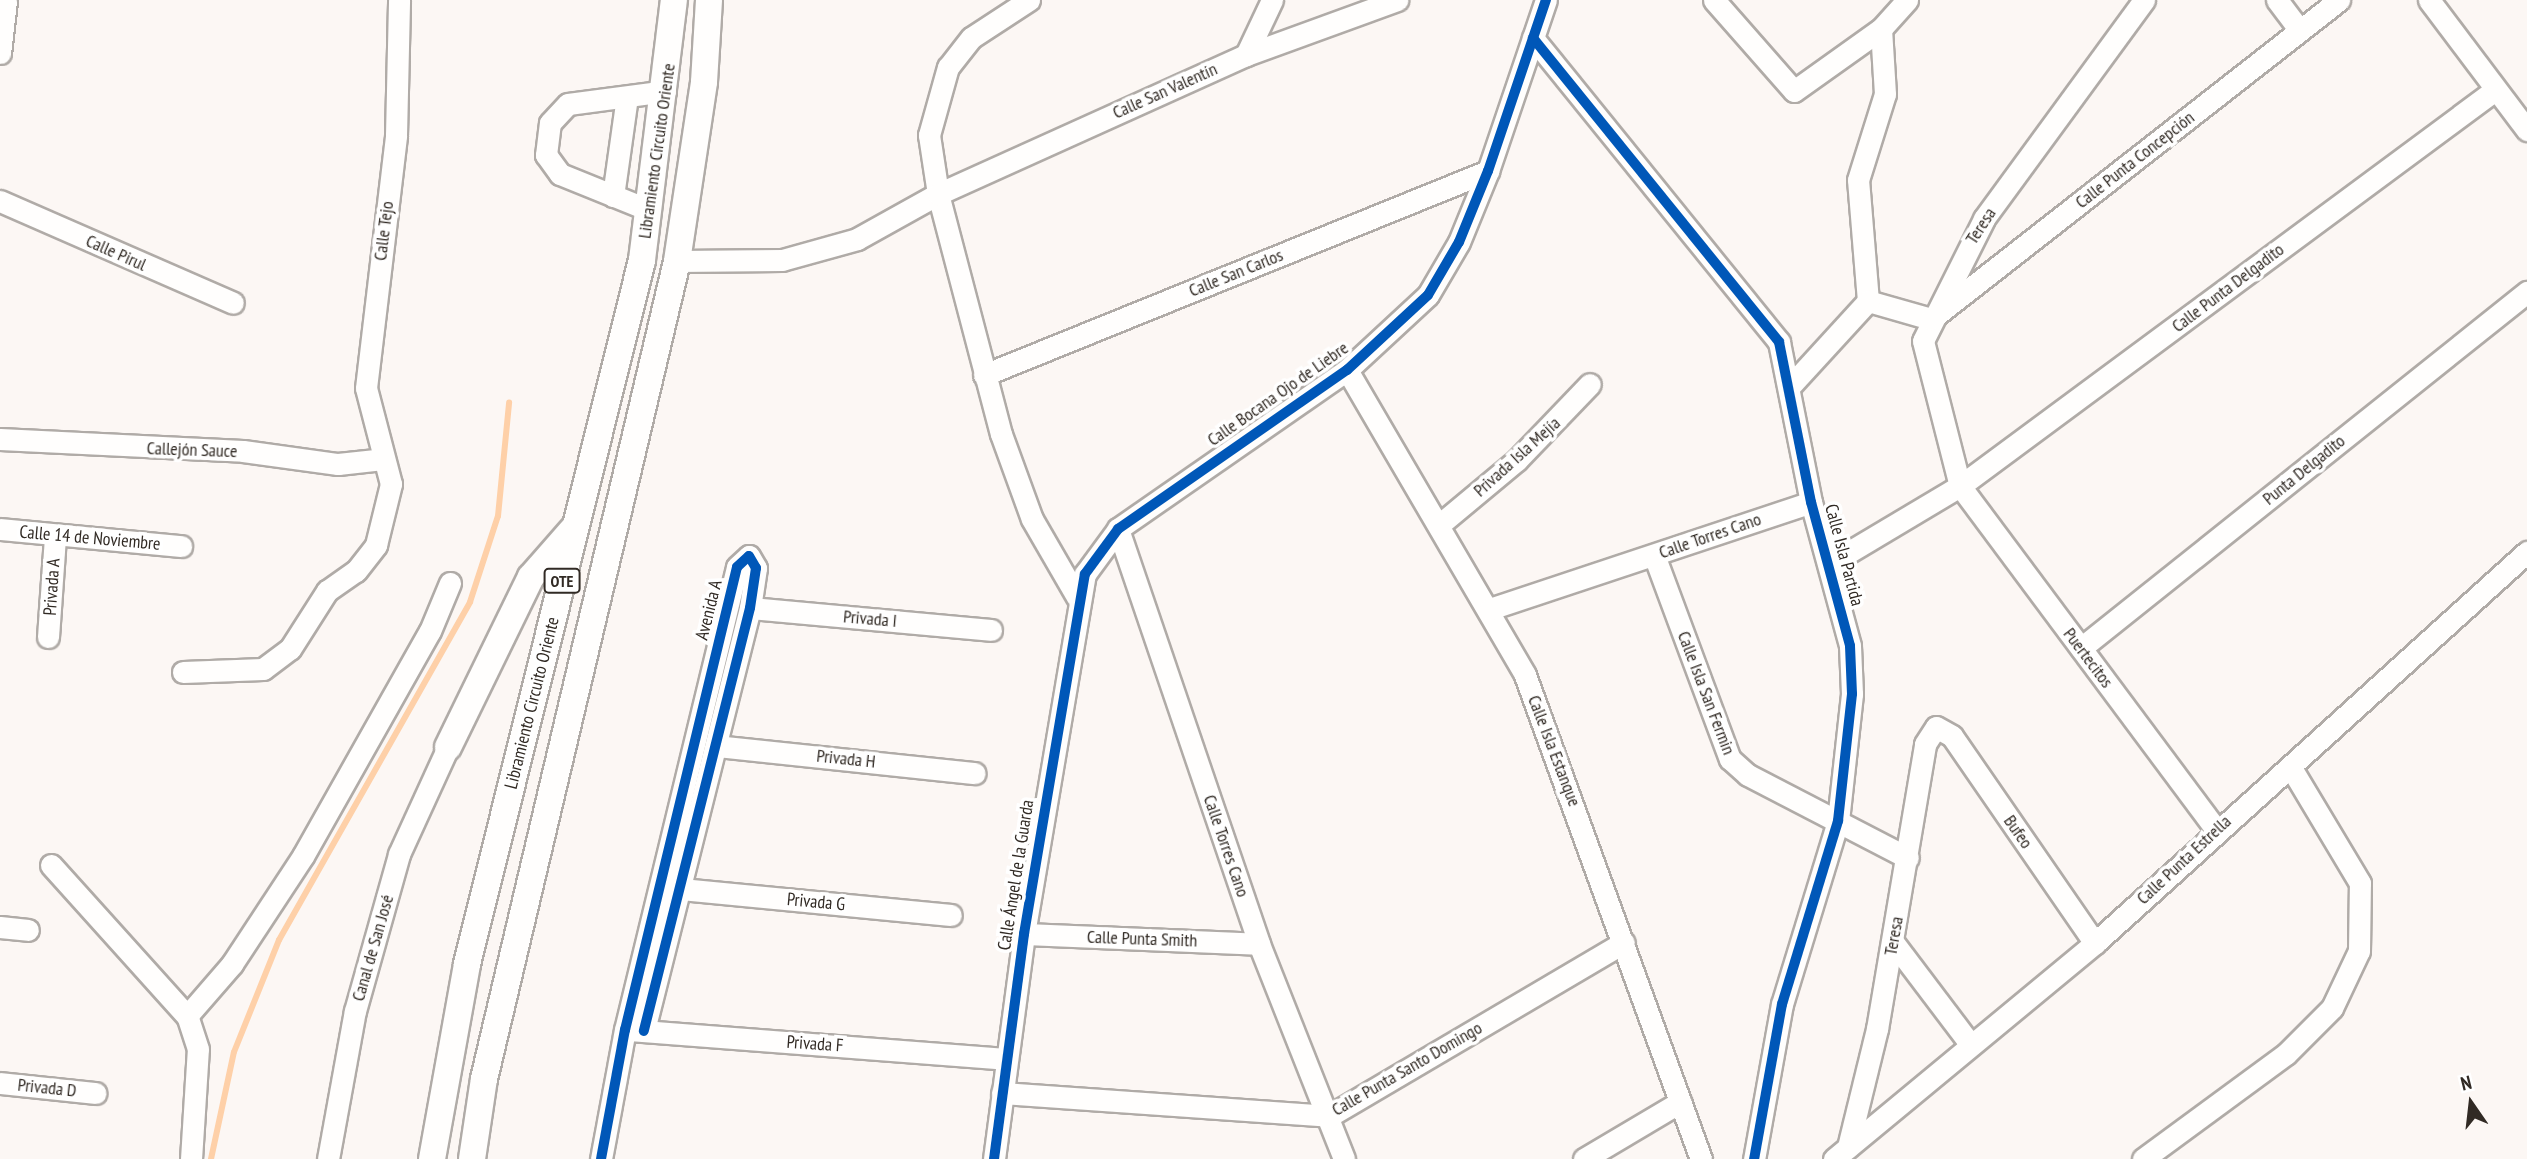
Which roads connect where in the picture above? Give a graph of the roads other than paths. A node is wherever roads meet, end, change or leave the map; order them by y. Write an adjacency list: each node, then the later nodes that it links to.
1 (6, 0): 18 (street)
2 (399, 0): 39 (street, Calle Tejo)
3 (674, 0): 21 (main road, Libramiento Circuito Oriente / OTE)
4 (709, 0): 29 (main road, Libramiento Circuito Oriente / OTE)
5 (1029, 0): 25 (street)
6 (1272, 0): 19 (street)
7 (1397, 0): 19 (street, Calle San Valentín)
8 (1546, 0): 17 (street, Calle Bocana Ojo de Liebre)
9 (1714, 0): 15 (street)
10 (1908, 0): 15 (street)
11 (2144, 0): 33 (street, Teresa)
12 (2277, 0): 16 (street)
13 (2339, 0): 16 (street, Calle Punta Concepción)
14 (2429, 0): 20 (street)
15 (1881, 29): 31 (street)
16 (2300, 30): 33 (street, Calle Punta Concepción)
17 (1533, 38): 24 (street, Calle Bocana Ojo de Liebre); 37 (street, Calle Isla Partida)
18 (1, 47)
19 (1246, 54): 25 (street, Calle San Valentín)
20 (2496, 89): 23 (street); 40 (street, Calle Punta Delgadito)
21 (665, 91): 22 (street); 28 (main road, Libramiento Circuito Oriente / OTE)
22 (627, 97): 26 (street); 26 (street)
23 (2527, 130)
24 (1488, 171): 34 (street, Calle Bocana Ojo de Liebre); 35 (street, Calle San Carlos)
25 (938, 194): 29 (street, Calle San Valentín); 35 (street)
26 (612, 196): 28 (street)
27 (0, 201): 32 (street, Calle Pirul)
28 (649, 210): 43 (main road, Libramiento Circuito Oriente / OTE)
29 (677, 261): 90 (main road, Libramiento Circuito Oriente / OTE)
30 (2527, 292): 57 (street, Punta Delgadito)
31 (1868, 302): 33 (street); 37 (street)
32 (233, 303)
33 (1931, 319): 40 (street, Teresa)
34 (1347, 370): 42 (street, Calle Isla Estanque); 45 (street, Calle Bocana Ojo de Liebre)
35 (984, 375): 52 (street)
36 (1590, 384): 42 (street, Privada Isla Mejía)
37 (1792, 384): 41 (street, Calle Isla Partida)
38 (0, 439): 39 (street, Callejón Sauce)
39 (383, 459): 58 (street, Calle Tejo)
40 (1960, 486): 50 (street); 57 (street, Puertecitos)
41 (1811, 502): 49 (street, Calle Torres Cano); 50 (street, Calle Isla Partida)
42 (1438, 525): 54 (street, Calle Isla Estanque)
43 (575, 527): 61 (main road); 89 (main road, Libramiento Circuito Oriente / OTE)
44 (0, 529): 46 (street, Calle 14 de Noviembre)
45 (1118, 529): 52 (street, Calle Bocana Ojo de Liebre); 76 (street, Calle Torres Cano)
46 (55, 537): 47 (street, Calle 14 de Noviembre); 56 (street, Privada A)
47 (181, 546)
48 (2527, 552): 62 (street, Calle Punta Estrella)
49 (1654, 555): 54 (street, Calle Torres Cano); 64 (street, Calle Isla San Fermin)
50 (1829, 564): 64 (street, Calle Isla Partida)
51 (450, 583): 77 (street)
52 (1077, 597): 72 (street, Calle Ángel de la Guarda)
53 (750, 608): 55 (street, Privada I); 60 (street, Avenida A); 78 (street, Avenida A)
54 (1490, 609): 73 (street, Calle Isla Estanque)
55 (991, 630)
56 (48, 637)
57 (2081, 648): 65 (street, Puertecitos)
58 (183, 673)
59 (1936, 727): 66 (street, Teresa); 75 (street, Bufeo)
60 (716, 746): 63 (street, Privada H); 68 (street, Avenida A)
61 (448, 747): 88 (street, Canal de San José)
62 (2290, 766): 65 (street, Calle Punta Estrella); 97 (street)
63 (975, 773)
64 (1838, 821): 66 (street, Calle Isla San Fermin); 96 (street, Calle Isla Partida)
65 (2216, 830): 75 (street, Calle Punta Estrella)
66 (1908, 858): 74 (street, Teresa)
67 (51, 865): 77 (street)
68 (681, 889): 69 (street, Privada G); 78 (street, Avenida A)
69 (951, 915)
70 (0, 927): 71 (street)
71 (27, 930)
72 (1024, 934): 76 (street, Calle Punta Smith); 80 (street, Calle Ángel de la Guarda)
73 (1624, 942): 84 (street, Calle Isla Estanque); 85 (street, Calle Punta Santo Domingo)
74 (1893, 942): 79 (street); 86 (street, Teresa)
75 (2095, 943): 79 (street, Calle Punta Estrella)
76 (1259, 944): 85 (street, Calle Torres Cano)
77 (187, 1016): 87 (street)
78 (634, 1031): 80 (street, Privada F); 91 (street, Avenida A)
79 (1971, 1045): 86 (street, Calle Punta Estrella)
80 (1005, 1059): 83 (street, Calle Ángel de la Guarda)
81 (0, 1083): 82 (street, Privada D)
82 (95, 1093)
83 (1002, 1093): 85 (street, Calle Punta Santo Domingo); 92 (street, Calle Ángel de la Guarda)
84 (1680, 1102): 94 (street); 95 (street, Calle Isla Estanque)
85 (1329, 1116): 93 (street, Calle Torres Cano)
86 (1841, 1153)
87 (191, 1159)
88 (328, 1159)
89 (432, 1159)
90 (472, 1159)
91 (601, 1159)
92 (994, 1159)
93 (1344, 1159)
94 (1584, 1159)
95 (1701, 1159)
96 (1754, 1159)
97 (2143, 1159)

